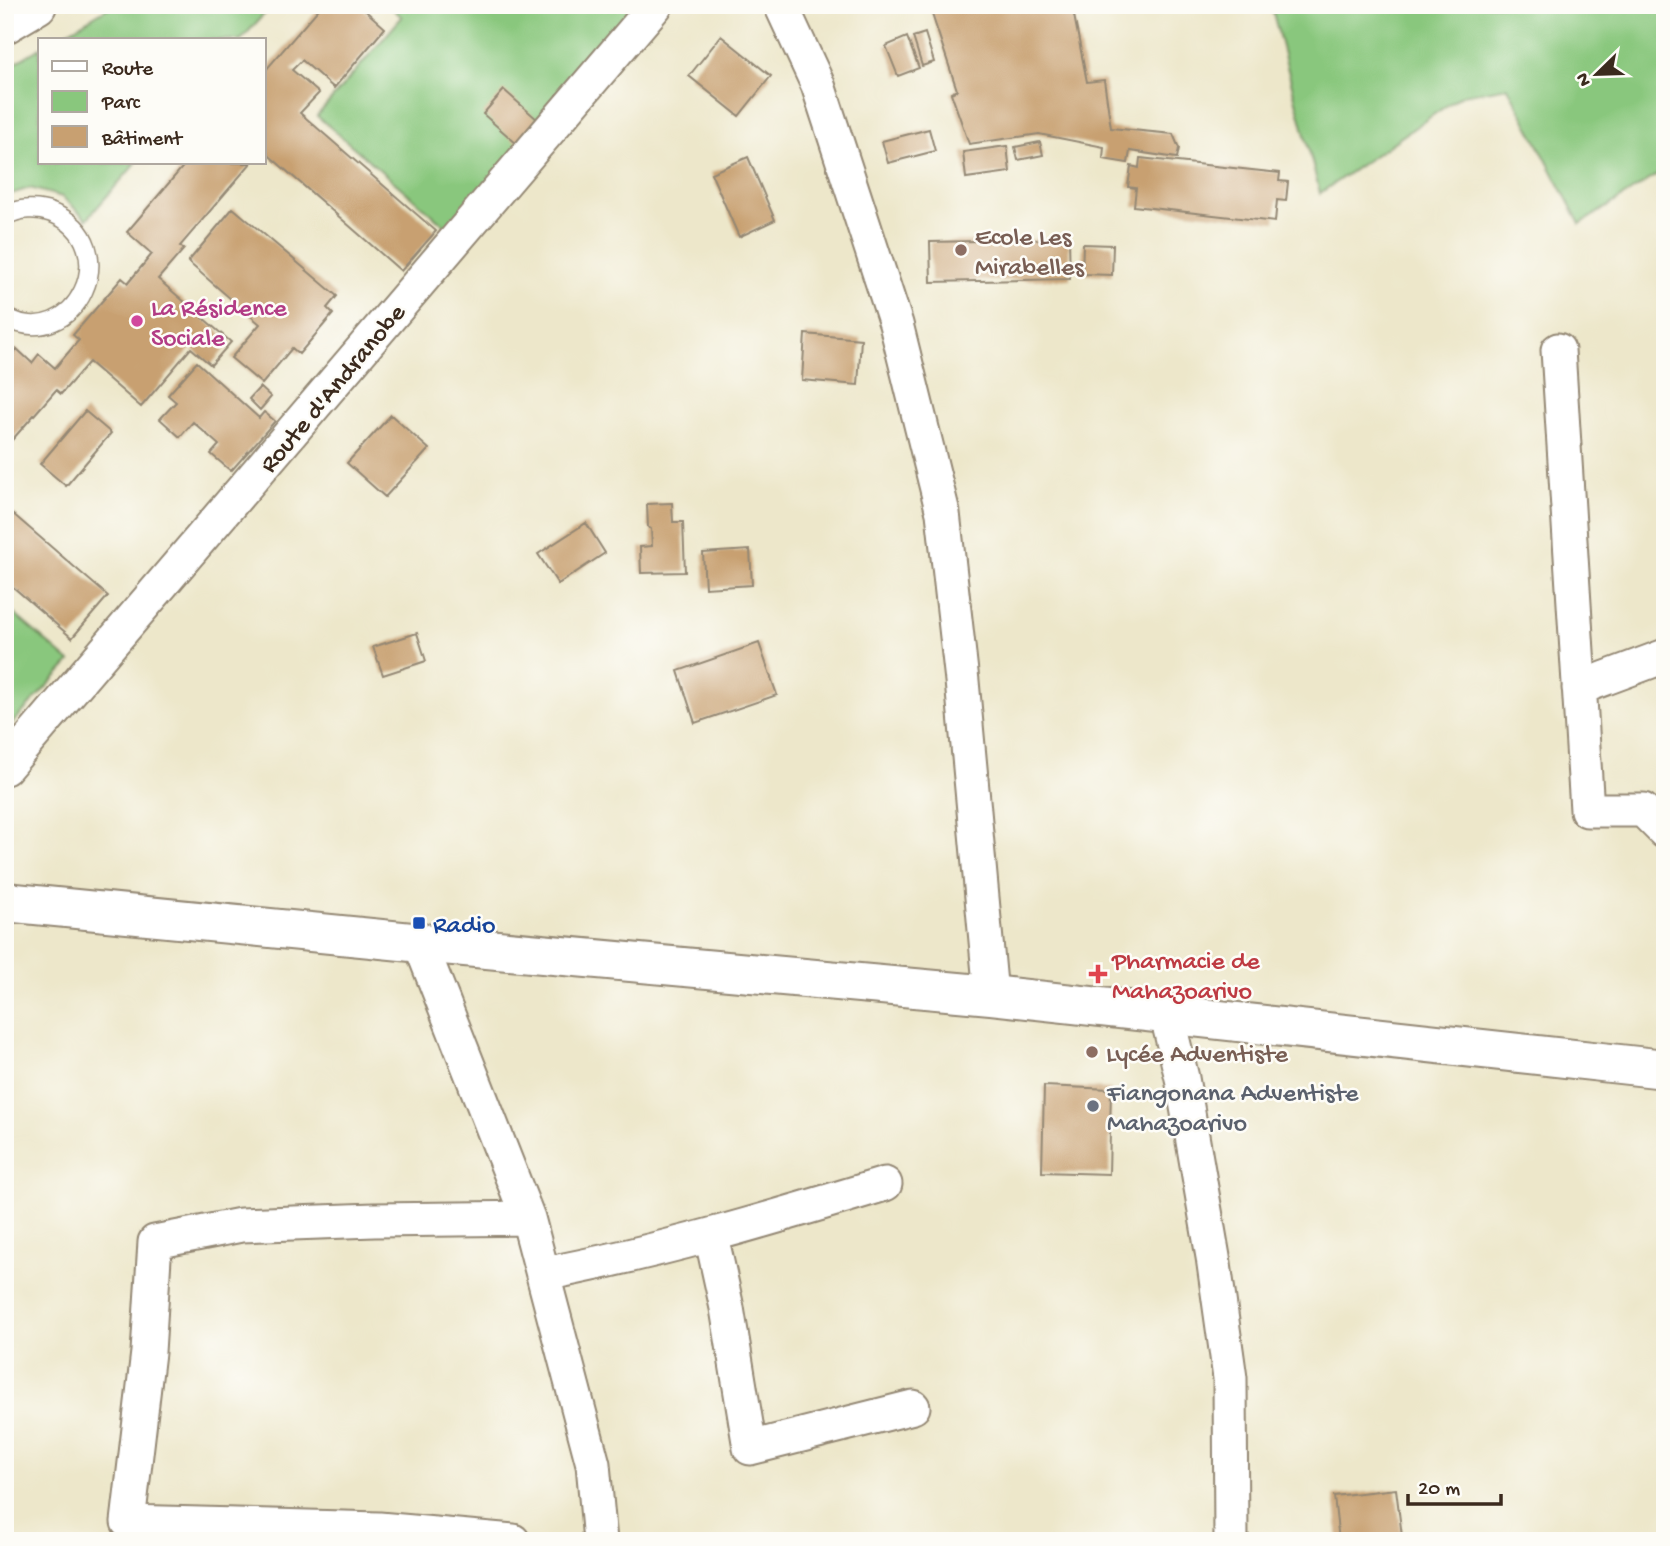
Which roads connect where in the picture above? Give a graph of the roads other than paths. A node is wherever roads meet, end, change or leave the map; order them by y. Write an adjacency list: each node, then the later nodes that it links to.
1 (37, 5): 4 (street)
2 (656, 5): 10 (street, Route d'Andranobe)
3 (781, 5): 14 (street)
4 (5, 24)
5 (5, 216): 6 (lane)
6 (5, 317)
7 (1558, 350): 9 (street)
8 (1665, 656): 9 (street)
9 (1579, 688): 11 (street)
10 (5, 768)
11 (1665, 832)
12 (5, 902): 13 (street)
13 (420, 943): 14 (street); 18 (street)
14 (991, 995): 15 (street)
15 (1166, 1012): 16 (street); 24 (street)
16 (1665, 1069)
17 (886, 1184): 19 (street)
18 (528, 1218): 20 (street); 22 (street)
19 (711, 1235): 20 (street); 21 (street)
20 (544, 1274): 23 (street)
21 (913, 1407)
22 (513, 1541)
23 (600, 1541)
24 (1231, 1541)

